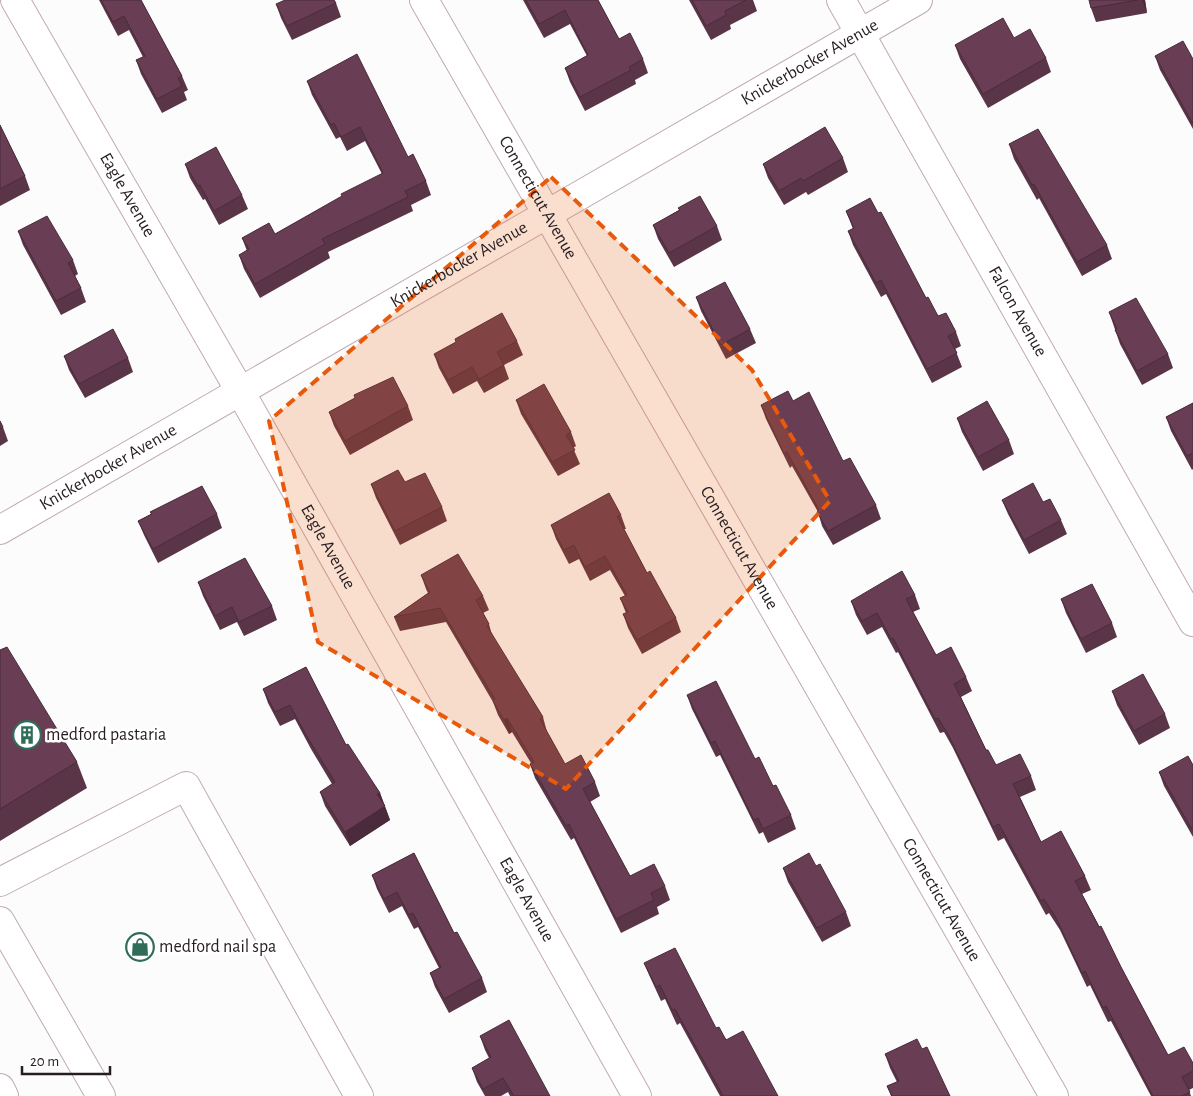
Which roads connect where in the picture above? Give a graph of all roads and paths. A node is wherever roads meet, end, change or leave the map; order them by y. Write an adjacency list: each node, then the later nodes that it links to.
1 (15, 0): 7 (street, Eagle Avenue)
2 (424, 0): 6 (street, Connecticut Avenue)
3 (841, 0): 5 (street, Falcon Avenue)
4 (918, 0): 5 (street, Knickerbocker Avenue)
5 (860, 33): 6 (street, Knickerbocker Avenue); 9 (street, Falcon Avenue)
6 (546, 214): 7 (street, Knickerbocker Avenue); 17 (street, Connecticut Avenue)
7 (240, 391): 8 (street, Knickerbocker Avenue); 16 (street, Eagle Avenue)
8 (0, 530)
9 (1193, 622)
10 (0, 882): 15 (street)
11 (0, 921): 14 (street)
12 (0, 1088): 13 (street)
13 (4, 1096)
14 (101, 1096)
15 (359, 1096)
16 (637, 1096)
17 (1054, 1096)

